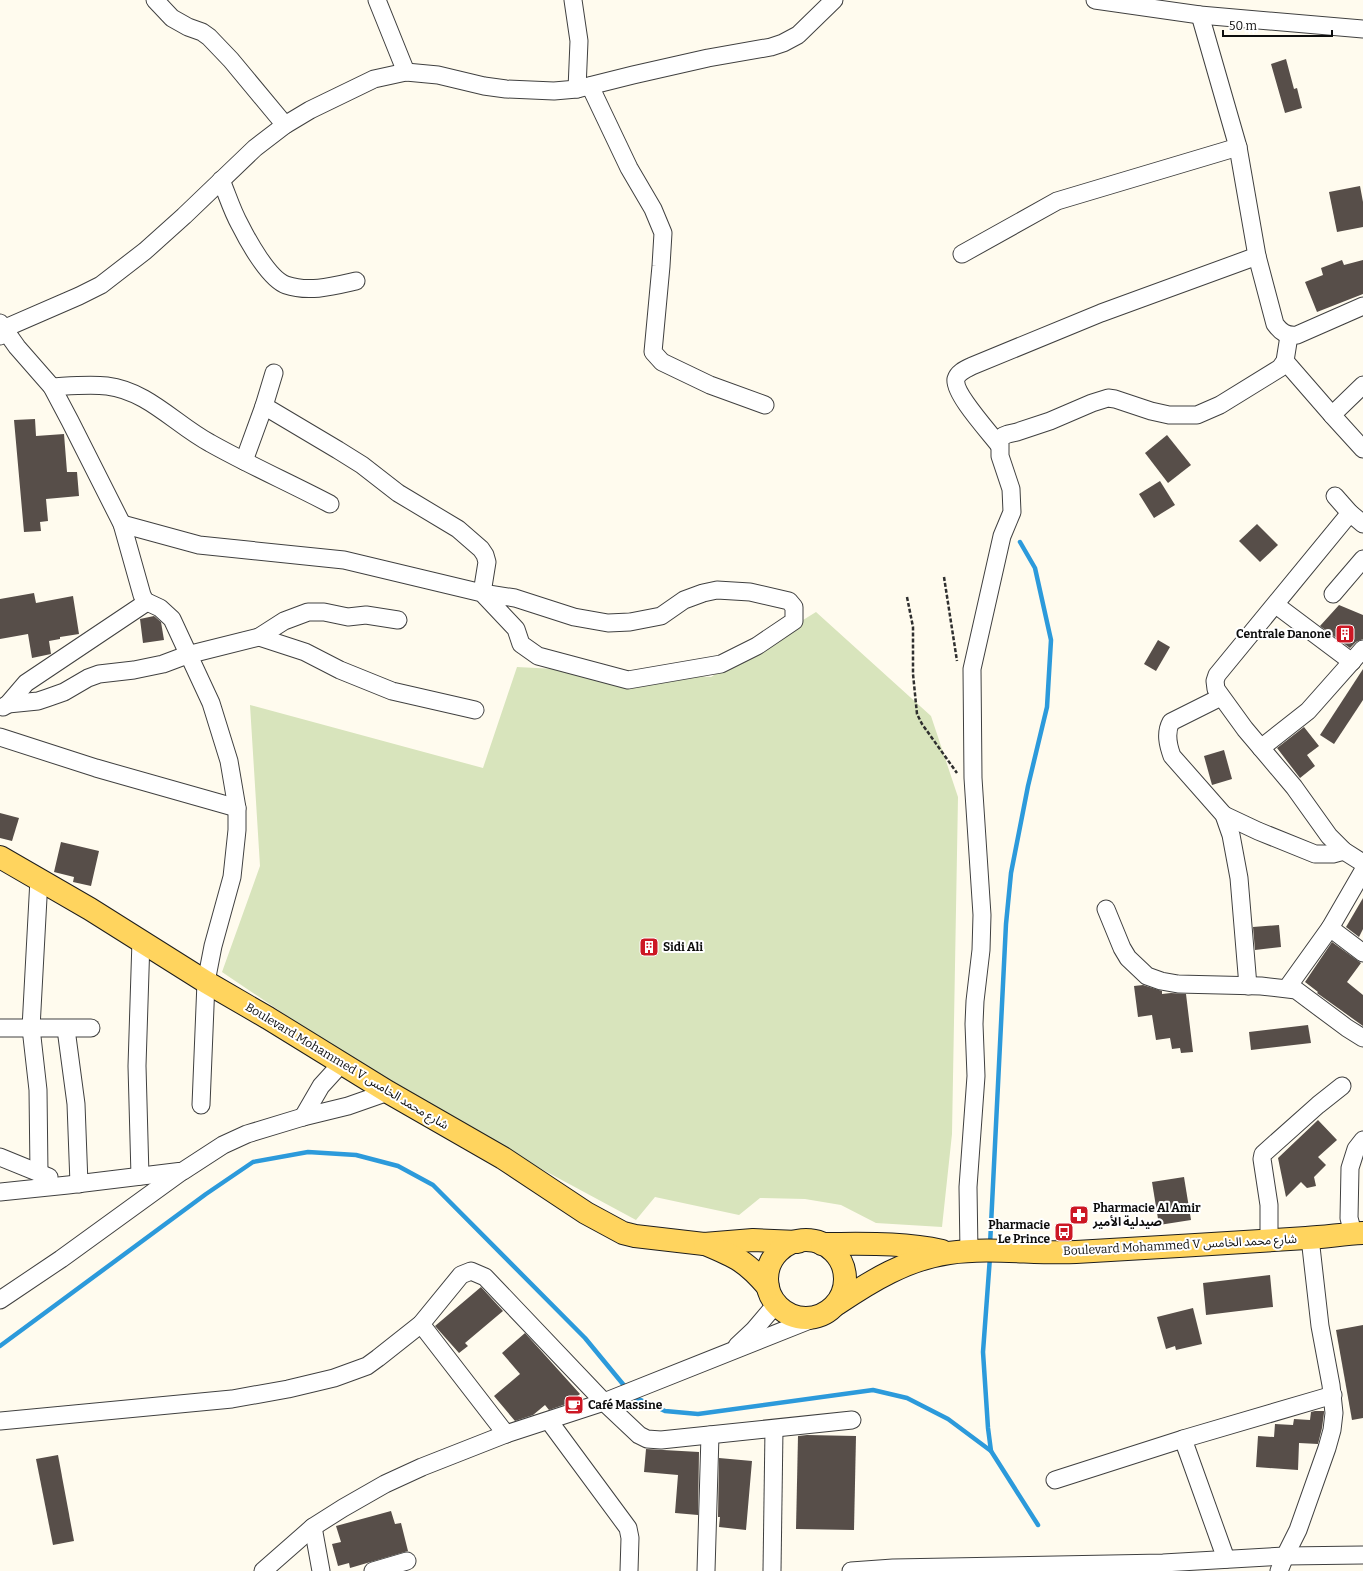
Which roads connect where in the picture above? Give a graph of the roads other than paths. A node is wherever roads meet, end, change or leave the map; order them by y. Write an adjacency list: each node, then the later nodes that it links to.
1 (155, 0): 10 (street)
2 (377, 0): 8 (street)
3 (573, 0): 9 (street)
4 (834, 0): 9 (street)
5 (1095, 0): 6 (street)
6 (1200, 15): 7 (street); 11 (street)
7 (1363, 29)
8 (406, 72): 9 (street); 10 (street)
9 (583, 87): 23 (street)
10 (285, 125): 12 (street)
11 (1238, 147): 13 (street); 14 (street)
12 (221, 180): 15 (street); 17 (street)
13 (962, 254)
14 (1257, 256): 18 (street); 26 (street)
15 (356, 281)
16 (1363, 306): 18 (street)
17 (1, 329): 22 (street)
18 (1289, 336): 19 (street)
19 (1285, 361): 25 (street); 26 (street)
20 (274, 373): 24 (street)
21 (1363, 385): 25 (street)
22 (52, 386): 28 (street); 32 (street)
23 (765, 405)
24 (264, 406): 28 (street); 34 (street)
25 (1332, 415): 27 (street)
26 (999, 445): 85 (street)
27 (1363, 449)
28 (244, 461): 30 (street)
29 (1335, 496): 31 (street)
30 (330, 504)
31 (1357, 518): 37 (street)
32 (122, 524): 34 (street); 36 (street)
33 (1363, 559): 35 (street)
34 (482, 594): 34 (street)
35 (1333, 594)
36 (147, 602): 41 (street); 44 (street)
37 (1276, 605): 42 (street); 43 (street)
38 (398, 620): 39 (street)
39 (259, 637): 41 (street); 45 (street)
40 (1363, 650): 42 (street)
41 (187, 655): 44 (street); 48 (street)
42 (1352, 662): 47 (street)
43 (1221, 697): 47 (street); 49 (street)
44 (4, 707)
45 (475, 710)
46 (0, 737): 48 (street)
47 (1261, 748): 50 (street)
48 (237, 808): 59 (street)
49 (1224, 816): 50 (street); 60 (street)
50 (1344, 852): 52 (street)
51 (0, 857): 54 (main road, Boulevard Mohammed V شارع محمد الخامس)
52 (1363, 863)
53 (1363, 870): 56 (street)
54 (39, 879): 57 (main road, Boulevard Mohammed V شارع محمد الخامس); 63 (street)
55 (1106, 909): 60 (street)
56 (1330, 928): 58 (street); 61 (street)
57 (141, 940): 59 (main road, Boulevard Mohammed V شارع محمد الخامس); 76 (street)
58 (1363, 953)
59 (206, 982): 67 (main road, Boulevard Mohammed V شارع محمد الخامس); 70 (street)
60 (1248, 986): 61 (street)
61 (1287, 988): 66 (street)
62 (0, 1028): 63 (street)
63 (31, 1028): 65 (street); 75 (street)
64 (91, 1028): 65 (street)
65 (66, 1029): 77 (street)
66 (1363, 1038)
67 (341, 1064): 69 (main road, Boulevard Mohammed V شارع محمد الخامس); 71 (street)
68 (1342, 1086): 81 (street)
69 (388, 1092): 71 (street); 83 (main road, Boulevard Mohammed V شارع محمد الخامس)
70 (201, 1105)
71 (304, 1117): 74 (street)
72 (1363, 1140): 79 (street)
73 (0, 1156): 75 (street)
74 (183, 1171): 76 (street); 87 (street)
75 (39, 1173): 77 (street)
76 (140, 1176): 77 (street)
77 (73, 1185): 78 (street)
78 (0, 1192)
79 (1358, 1233): 80 (main road, Boulevard Mohammed V شارع محمد الخامس)
80 (1310, 1238): 81 (main road, Boulevard Mohammed V شارع محمد الخامس); 91 (street)
81 (1269, 1241): 85 (main road, Boulevard Mohammed V شارع محمد الخامس)
82 (798, 1242): 83 (main road, Boulevard Mohammed V شارع محمد الخامس); 84 (main road); 86 (main road)
83 (704, 1244): 86 (main road, Boulevard Mohammed V شارع محمد الخامس)
84 (822, 1244): 85 (main road, Boulevard Mohammed V شارع محمد الخامس); 88 (main road)
85 (968, 1252): 88 (main road, Boulevard Mohammed V شارع محمد الخامس)
86 (772, 1296): 88 (main road); 90 (street)
87 (0, 1300)
88 (828, 1310): 90 (street)
89 (421, 1324): 92 (street); 94 (street); 97 (street)
90 (728, 1354): 92 (street)
91 (1333, 1395): 99 (street); 105 (street)
92 (607, 1400): 95 (street); 98 (street)
93 (852, 1420): 96 (street)
94 (0, 1421)
95 (549, 1421): 97 (street); 109 (street)
96 (774, 1429): 98 (street); 111 (street)
97 (506, 1434): 101 (street)
98 (710, 1435): 110 (street)
99 (1183, 1439): 100 (street); 103 (street)
100 (1055, 1480)
101 (313, 1527): 106 (street); 107 (street)
102 (1363, 1554): 105 (street)
103 (1226, 1559): 105 (street); 112 (street)
104 (407, 1561): 108 (street)
105 (1282, 1563)
106 (263, 1571)
107 (321, 1571)
108 (373, 1571)
109 (629, 1571)
110 (706, 1571)
111 (772, 1571)
112 (851, 1571)

